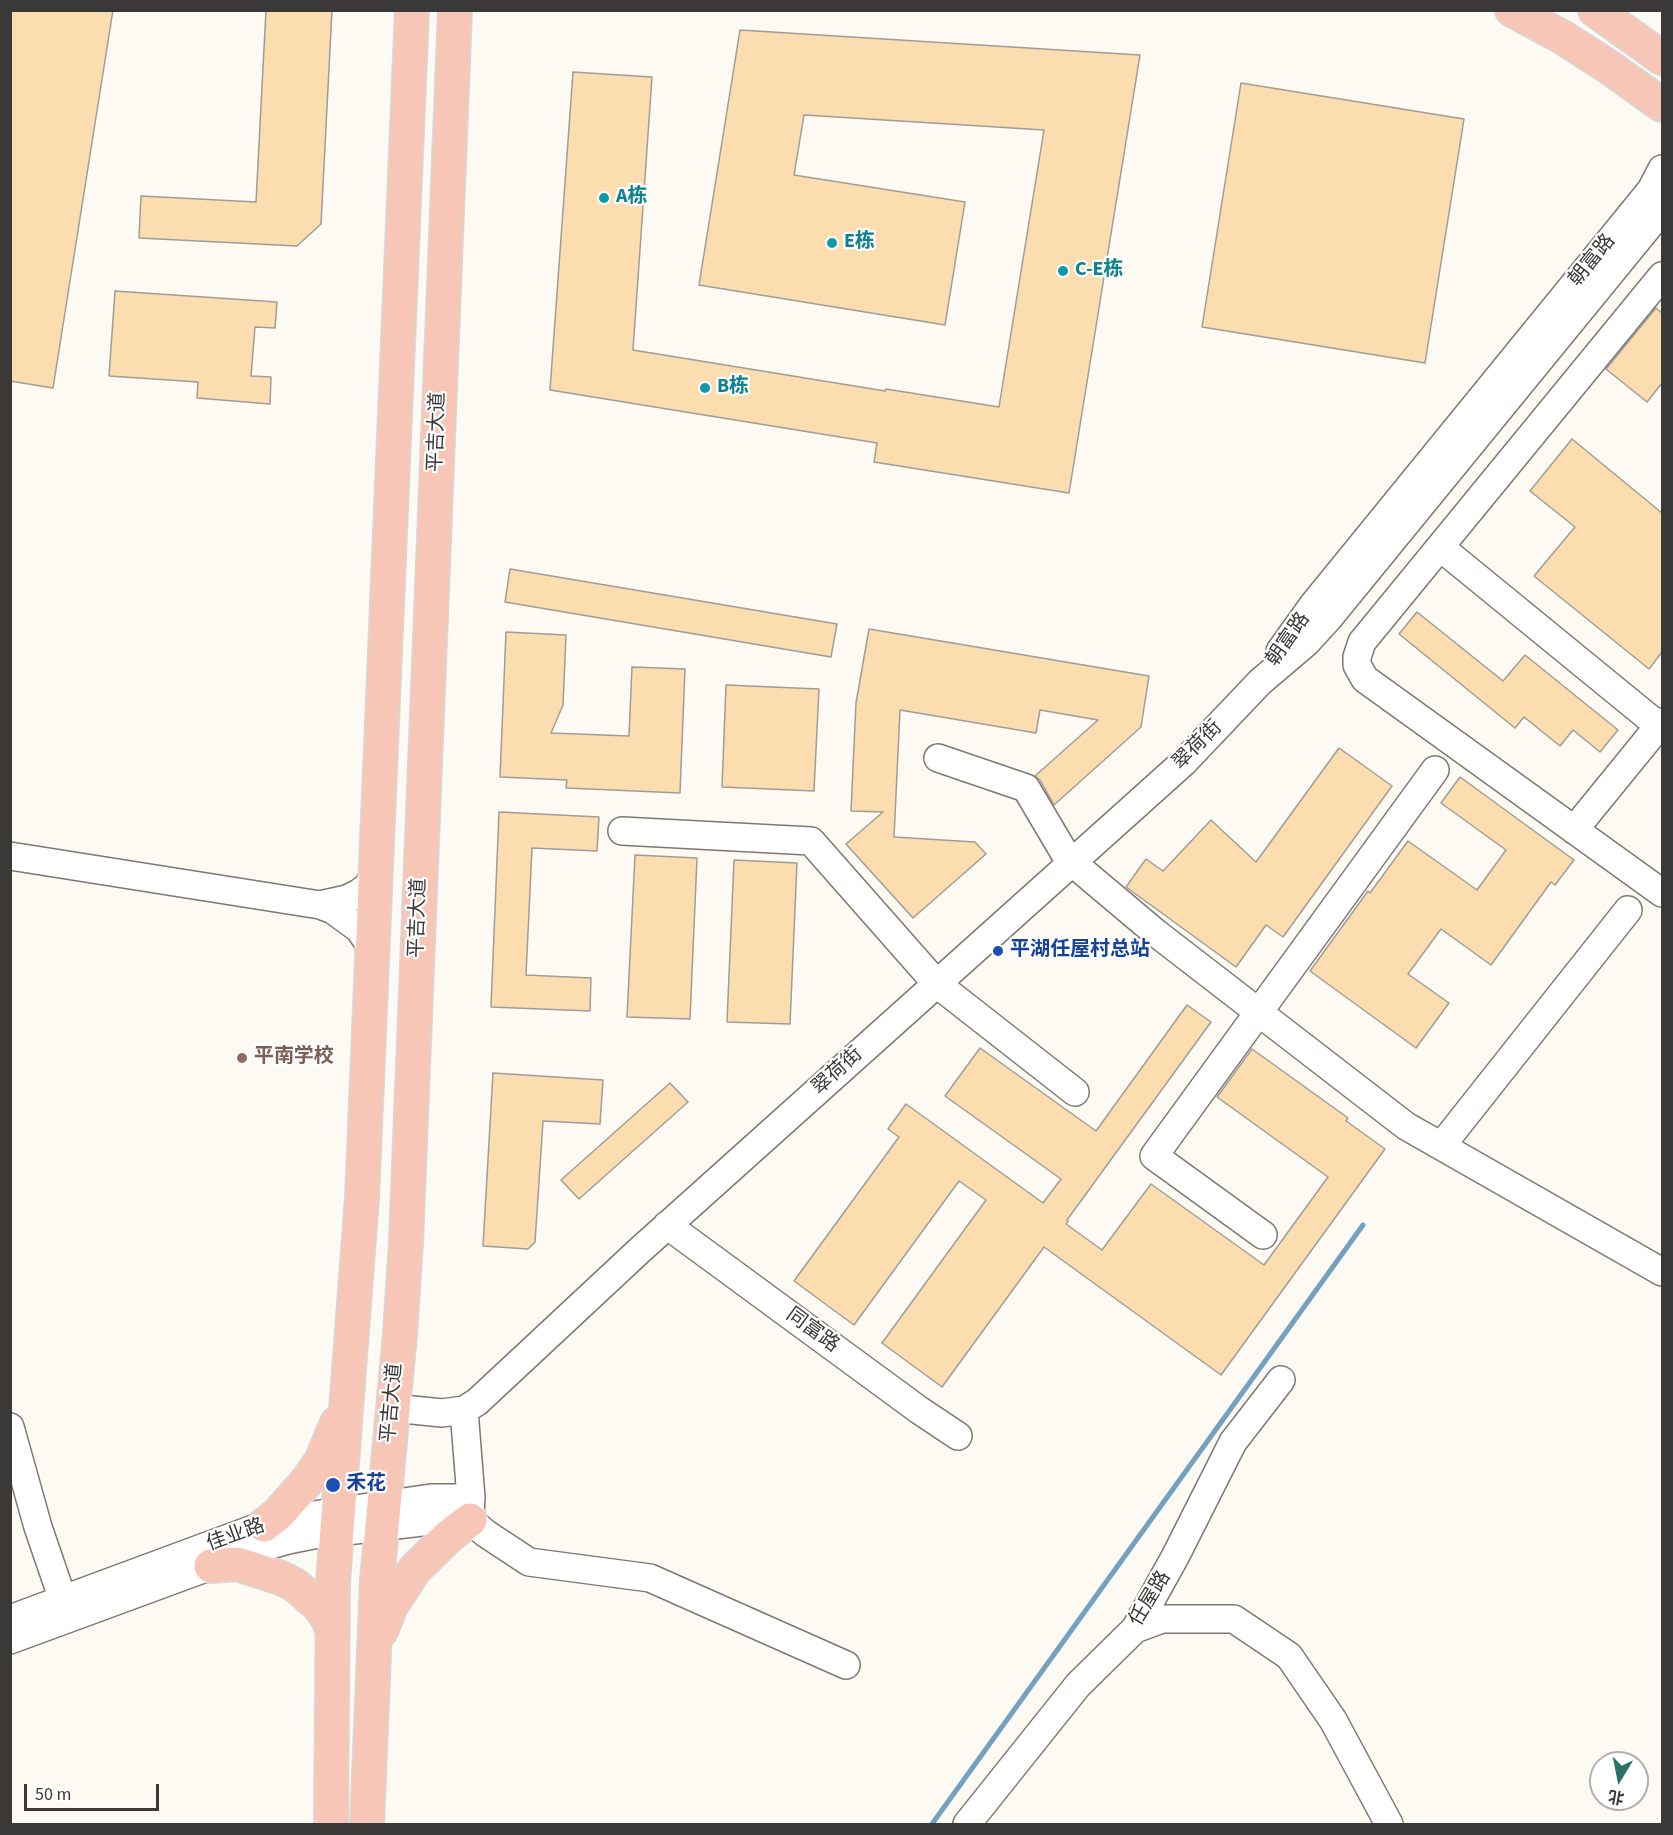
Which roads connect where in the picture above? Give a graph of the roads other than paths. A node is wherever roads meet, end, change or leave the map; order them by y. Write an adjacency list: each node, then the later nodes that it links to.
1 (412, 10): 19 (main road)
2 (455, 10): 32 (main road, 平吉大道)
3 (1512, 10): 6 (main road)
4 (1595, 10): 5 (main road)
5 (1662, 58)
6 (1660, 105)
7 (1662, 169): 11 (street, 朝富路)
8 (1662, 210): 11 (street, 朝富路)
9 (1662, 276): 10 (street)
10 (1440, 547): 12 (street); 15 (street)
11 (1260, 682): 18 (street, 翠荷街)
12 (1661, 724): 15 (street)
13 (938, 758): 18 (street)
14 (1435, 770): 25 (street)
15 (1574, 830): 20 (street)
16 (622, 831): 24 (street)
17 (10, 856): 21 (street)
18 (1072, 862): 24 (street, 翠荷街); 25 (street)
19 (375, 873): 21 (street); 23 (main road)
20 (1662, 893)
21 (320, 905): 23 (street)
22 (1628, 910): 27 (street)
23 (372, 948): 31 (main road)
24 (937, 984): 26 (street); 28 (street, 翠荷街)
25 (1258, 1012): 27 (street); 29 (street)
26 (1075, 1092)
27 (1442, 1145): 30 (street)
28 (667, 1225): 36 (street, 翠荷街); 38 (street, 同富路)
29 (1263, 1235)
30 (1662, 1272)
31 (352, 1330): 32 (main road); 34 (main road)
32 (400, 1334): 35 (main road, 平吉大道)
33 (1281, 1380): 46 (street, 任屋路)
34 (348, 1387): 41 (main road); 42 (main road)
35 (393, 1408): 36 (street); 40 (main road, 平吉大道)
36 (464, 1410): 39 (street)
37 (10, 1427): 44 (street)
38 (958, 1436)
39 (471, 1509): 40 (street, 佳业路); 49 (main road); 50 (street)
40 (383, 1515): 41 (street, 佳业路); 49 (main road, 平吉大道)
41 (338, 1521): 42 (street, 佳业路); 43 (street, 佳业路); 47 (main road)
42 (264, 1526): 44 (street, 佳业路)
43 (212, 1566): 47 (main road); 48 (street, 佳业路)
44 (63, 1599): 45 (street, 佳业路)
45 (10, 1619)
46 (1135, 1629): 55 (street, 任屋路); 56 (street)
47 (332, 1630): 51 (main road)
48 (10, 1640)
49 (374, 1652): 52 (main road, 平吉大道)
50 (846, 1665)
51 (331, 1714): 52 (main road); 53 (main road)
52 (372, 1715): 54 (main road, 平吉大道)
53 (331, 1824)
54 (367, 1824)
55 (967, 1824)
56 (1389, 1824)

